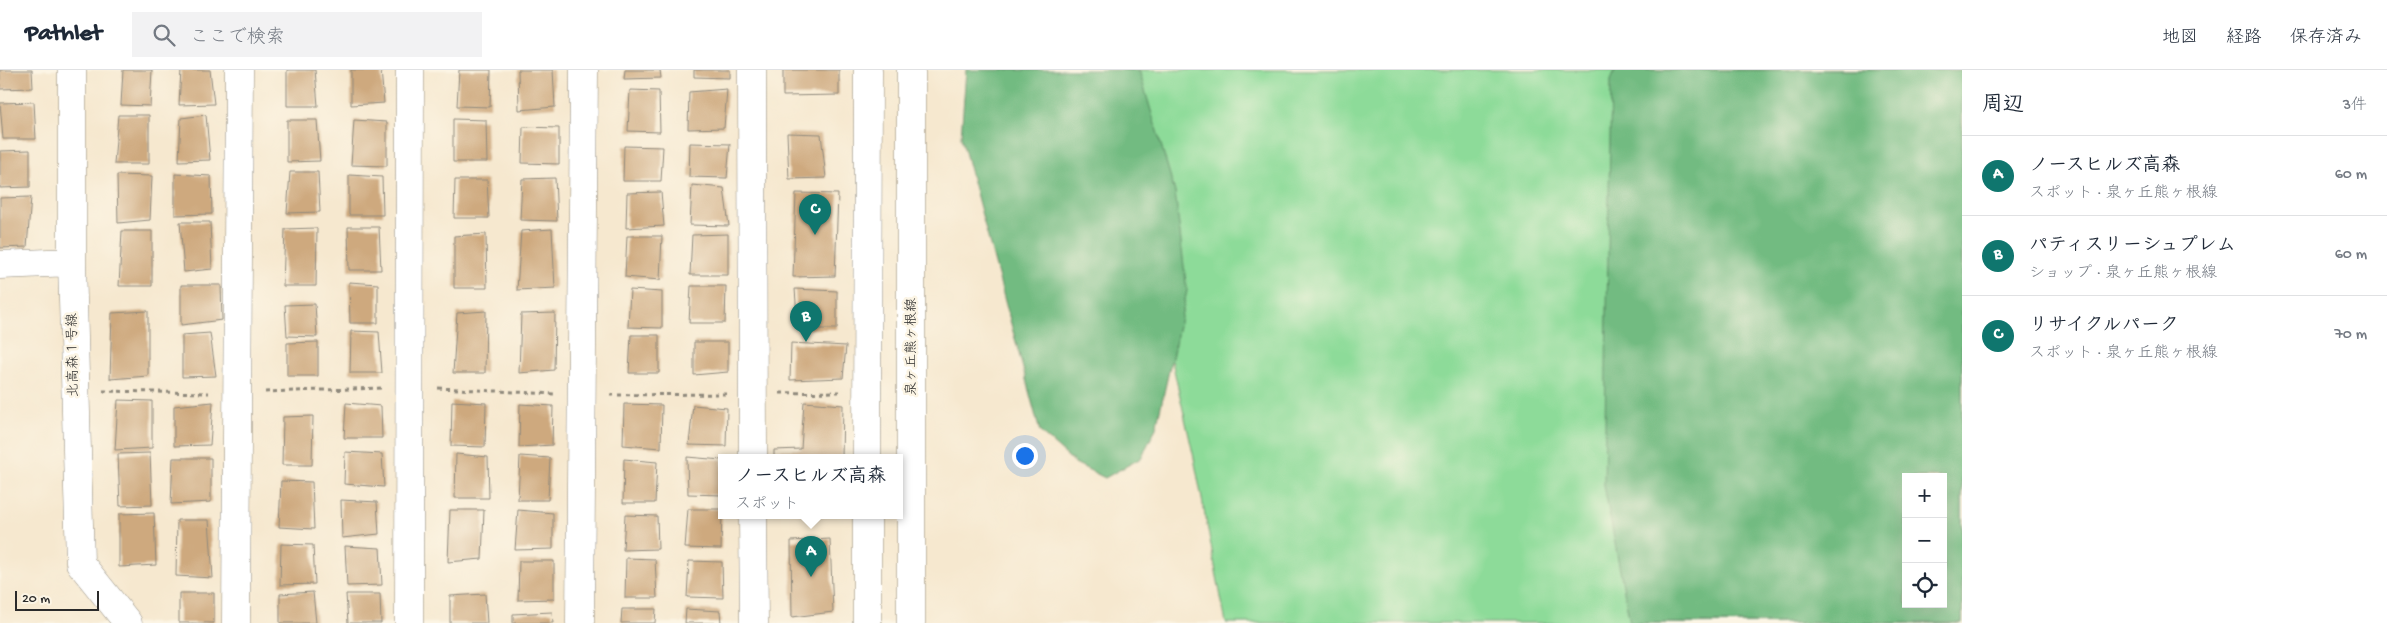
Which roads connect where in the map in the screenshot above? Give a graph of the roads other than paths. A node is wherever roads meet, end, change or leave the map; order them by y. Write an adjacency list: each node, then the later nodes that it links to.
1 (72, 70): 8 (street, 北高森１号線)
2 (239, 70): 15 (street)
3 (410, 70): 16 (street)
4 (584, 70): 17 (street)
5 (752, 70): 10 (street)
6 (868, 70): 11 (street)
7 (911, 70): 20 (street, 泉ヶ丘熊ヶ根線)
8 (72, 262): 9 (street); 14 (street, 北高森１号線)
9 (0, 265)
10 (753, 454)
11 (867, 454)
12 (754, 519): 18 (street)
13 (867, 519): 19 (street)
14 (128, 623)
15 (236, 623)
16 (409, 623)
17 (580, 623)
18 (754, 623)
19 (867, 623)
20 (910, 623)

